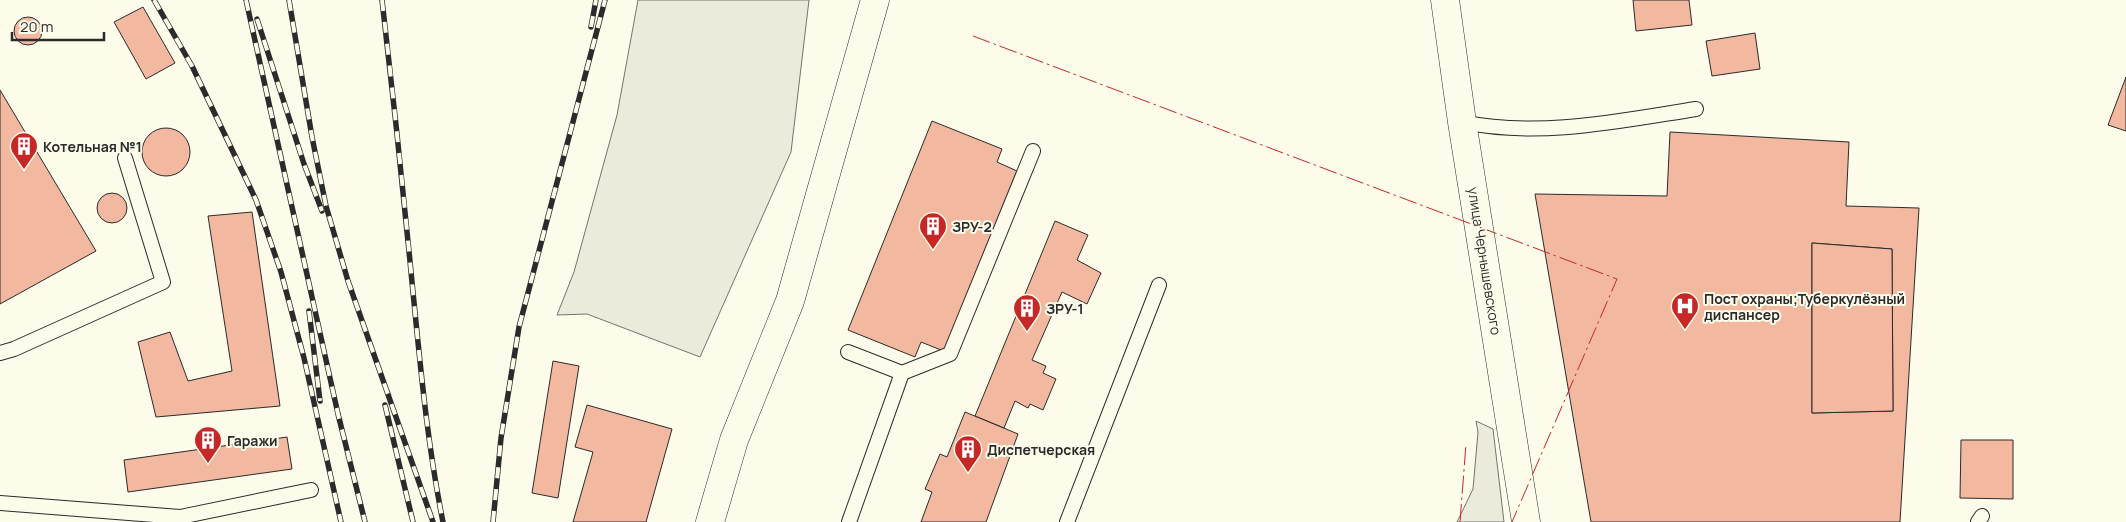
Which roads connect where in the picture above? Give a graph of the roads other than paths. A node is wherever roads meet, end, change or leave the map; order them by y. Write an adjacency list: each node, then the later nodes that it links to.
1 (875, 0): 13 (street)
2 (1445, 0): 4 (street, улица Чернышевского)
3 (1696, 109): 4 (lane)
4 (1462, 122): 16 (street, улица Чернышевского)
5 (1032, 151): 10 (lane)
6 (125, 158): 9 (lane)
7 (1159, 285): 15 (lane)
8 (848, 352): 10 (lane)
9 (0, 353)
10 (902, 373): 14 (lane)
11 (311, 490): 12 (lane)
12 (0, 503)
13 (710, 522)
14 (849, 522)
15 (1067, 522)
16 (1526, 522)

